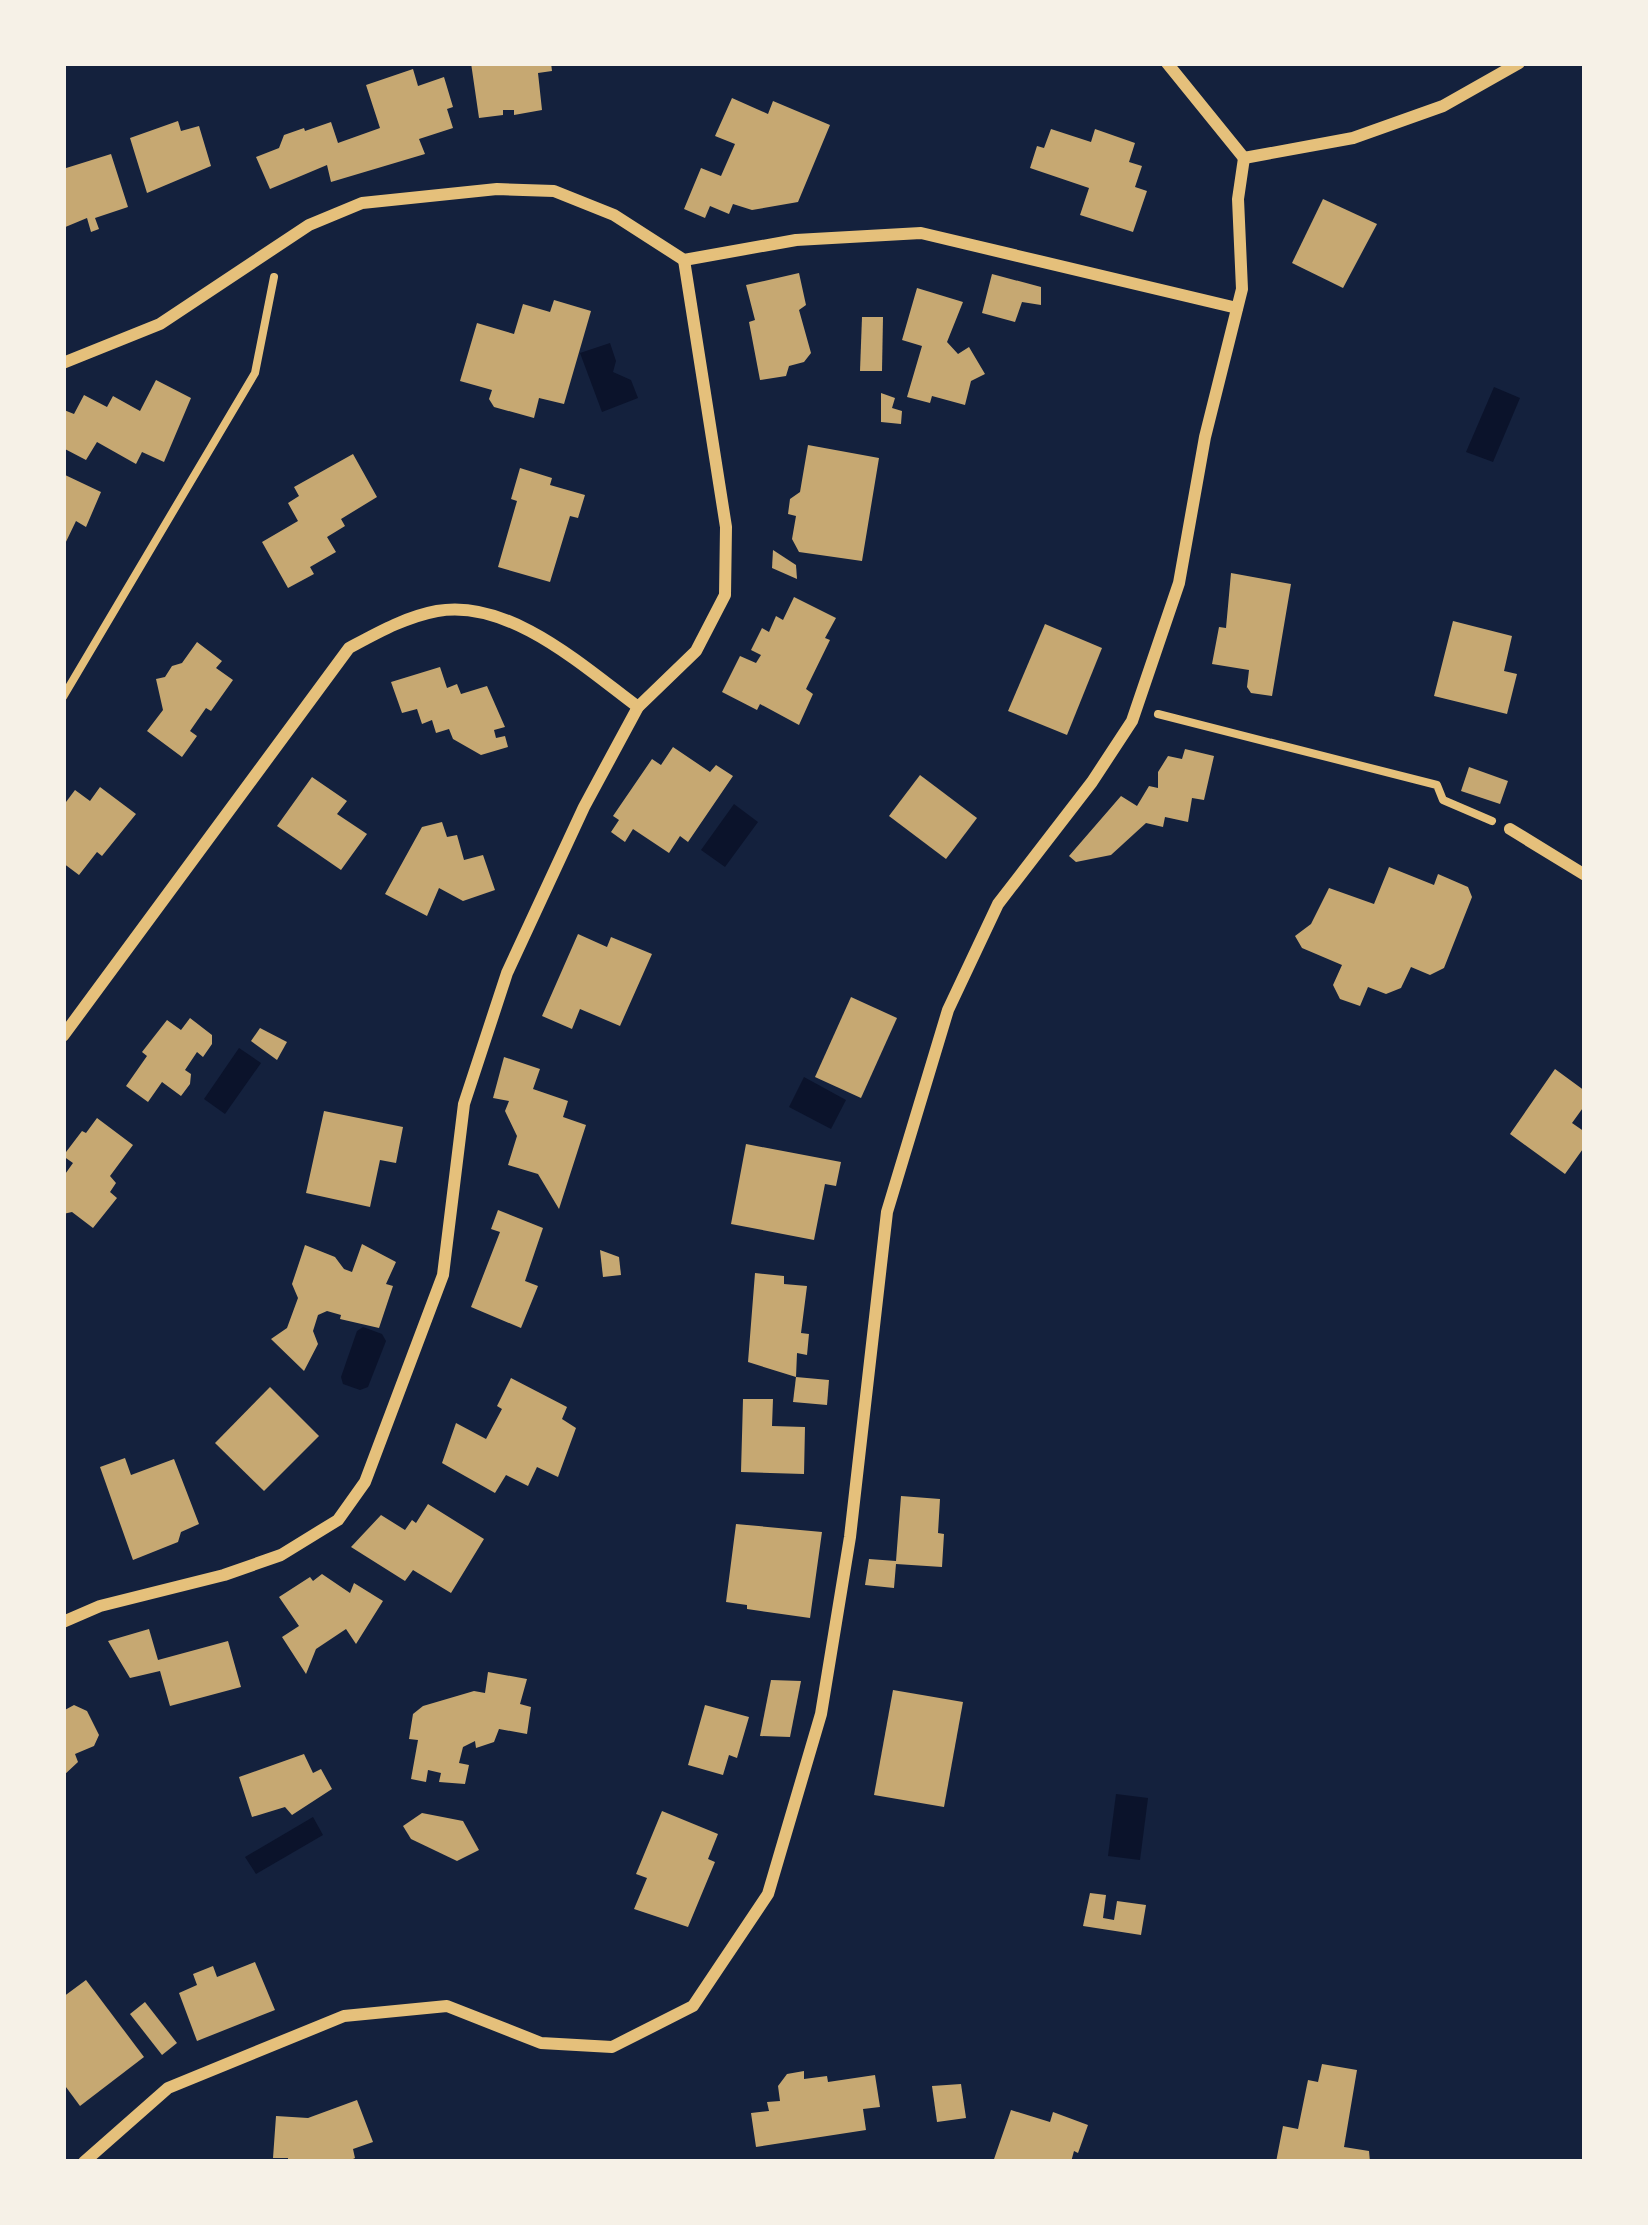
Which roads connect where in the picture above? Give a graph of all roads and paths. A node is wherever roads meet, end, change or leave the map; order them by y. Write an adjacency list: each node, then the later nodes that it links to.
1 (1167, 63): 3 (street)
2 (1519, 63): 3 (street)
3 (1244, 158): 6 (street)
4 (280, 246): 5 (street); 7 (street); 8 (path)
5 (684, 260): 6 (street); 9 (street)
6 (1237, 308): 10 (street)
7 (63, 363)
8 (63, 698)
9 (638, 707): 13 (street); 14 (street)
10 (1137, 708): 11 (path); 15 (street)
11 (1510, 829): 12 (street)
12 (1585, 875)
13 (63, 1036)
14 (63, 1622)
15 (84, 2162)

